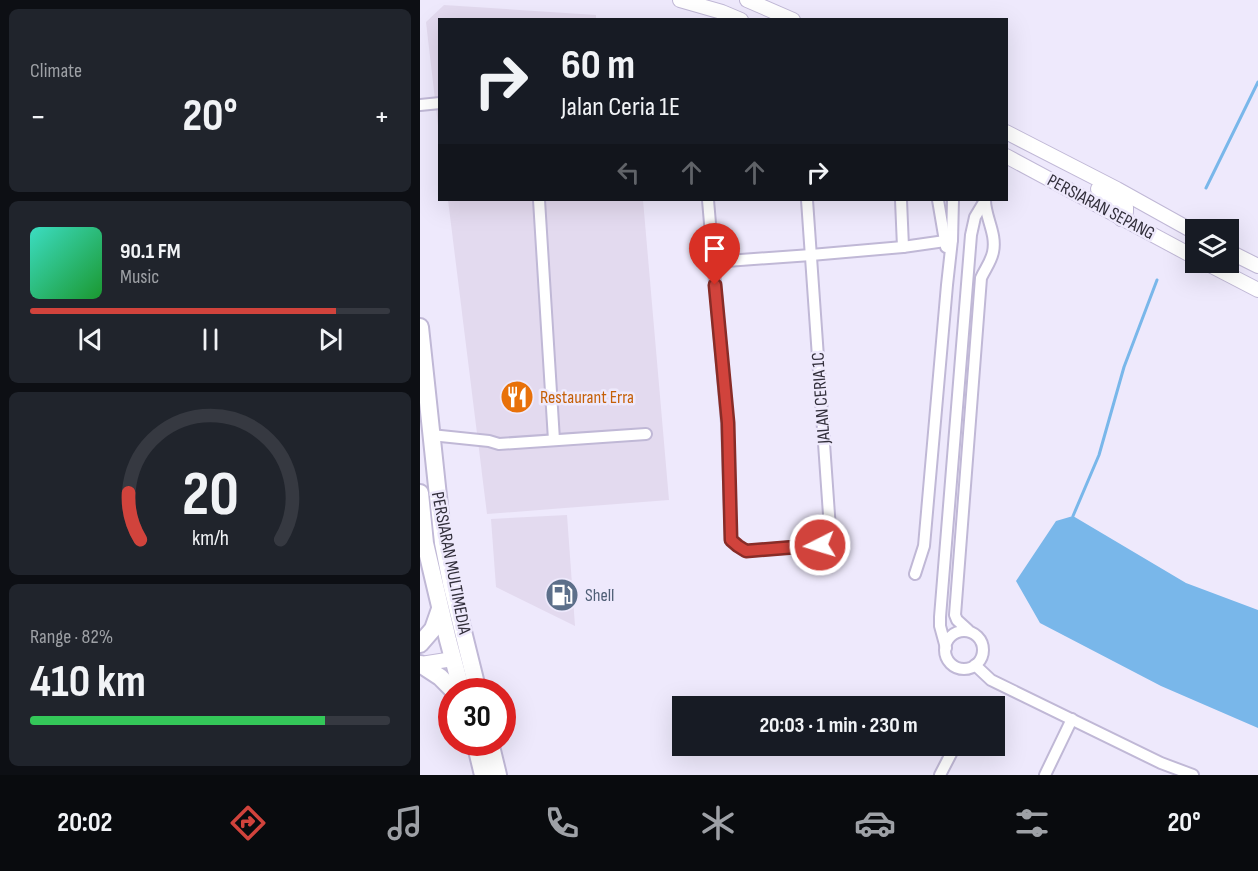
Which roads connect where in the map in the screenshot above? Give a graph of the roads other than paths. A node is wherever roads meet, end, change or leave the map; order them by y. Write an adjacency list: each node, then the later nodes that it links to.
1 (680, 0): 3 (street)
2 (747, 0): 4 (street)
3 (736, 18)
4 (789, 18)
5 (438, 103): 6 (street)
6 (420, 105)
7 (1008, 134): 18 (street)
8 (1008, 134): 19 (street, PERSIARAN SEPANG)
9 (1008, 158): 18 (street, PERSIARAN SEPANG)
10 (539, 201): 32 (street)
11 (708, 201): 25 (street)
12 (807, 201): 23 (street, JALAN CERIA 1C)
13 (901, 201): 21 (street)
14 (938, 201): 20 (street)
15 (953, 201): 20 (street)
16 (984, 201): 39 (street)
17 (985, 201): 36 (street)
18 (1121, 219): 22 (street, PERSIARAN SEPANG)
19 (1185, 227)
20 (948, 240): 21 (street); 34 (street)
21 (903, 247): 23 (street)
22 (1185, 252)
23 (811, 255): 25 (street); 25 (street, JALAN CERIA 1C)
24 (1239, 256): 26 (street)
25 (713, 262)
26 (1258, 266)
27 (1225, 273): 28 (street)
28 (1258, 290)
29 (420, 327): 31 (main road, PERSIARAN MULTIMEDIA)
30 (646, 434): 32 (street)
31 (431, 435): 32 (street); 45 (main road, PERSIARAN MULTIMEDIA)
32 (554, 440)
33 (420, 493): 35 (main road, PERSIARAN MULTIMEDIA)
34 (915, 574)
35 (440, 608): 37 (main road, PERSIARAN MULTIMEDIA); 38 (main road)
36 (968, 630): 39 (street); 42 (street)
37 (448, 640): 38 (street); 40 (main road, PERSIARAN MULTIMEDIA)
38 (420, 644)
39 (946, 648): 42 (street)
40 (453, 659): 41 (street); 44 (main road, PERSIARAN MULTIMEDIA)
41 (420, 664): 43 (main road)
42 (975, 665): 46 (street)
43 (441, 678)
44 (458, 678)
45 (474, 678)
46 (1072, 719): 53 (street); 54 (street)
47 (478, 756): 50 (main road)
48 (493, 756): 51 (main road)
49 (950, 756): 52 (street)
50 (483, 775)
51 (498, 775)
52 (940, 775)
53 (1045, 775)
54 (1193, 775)

